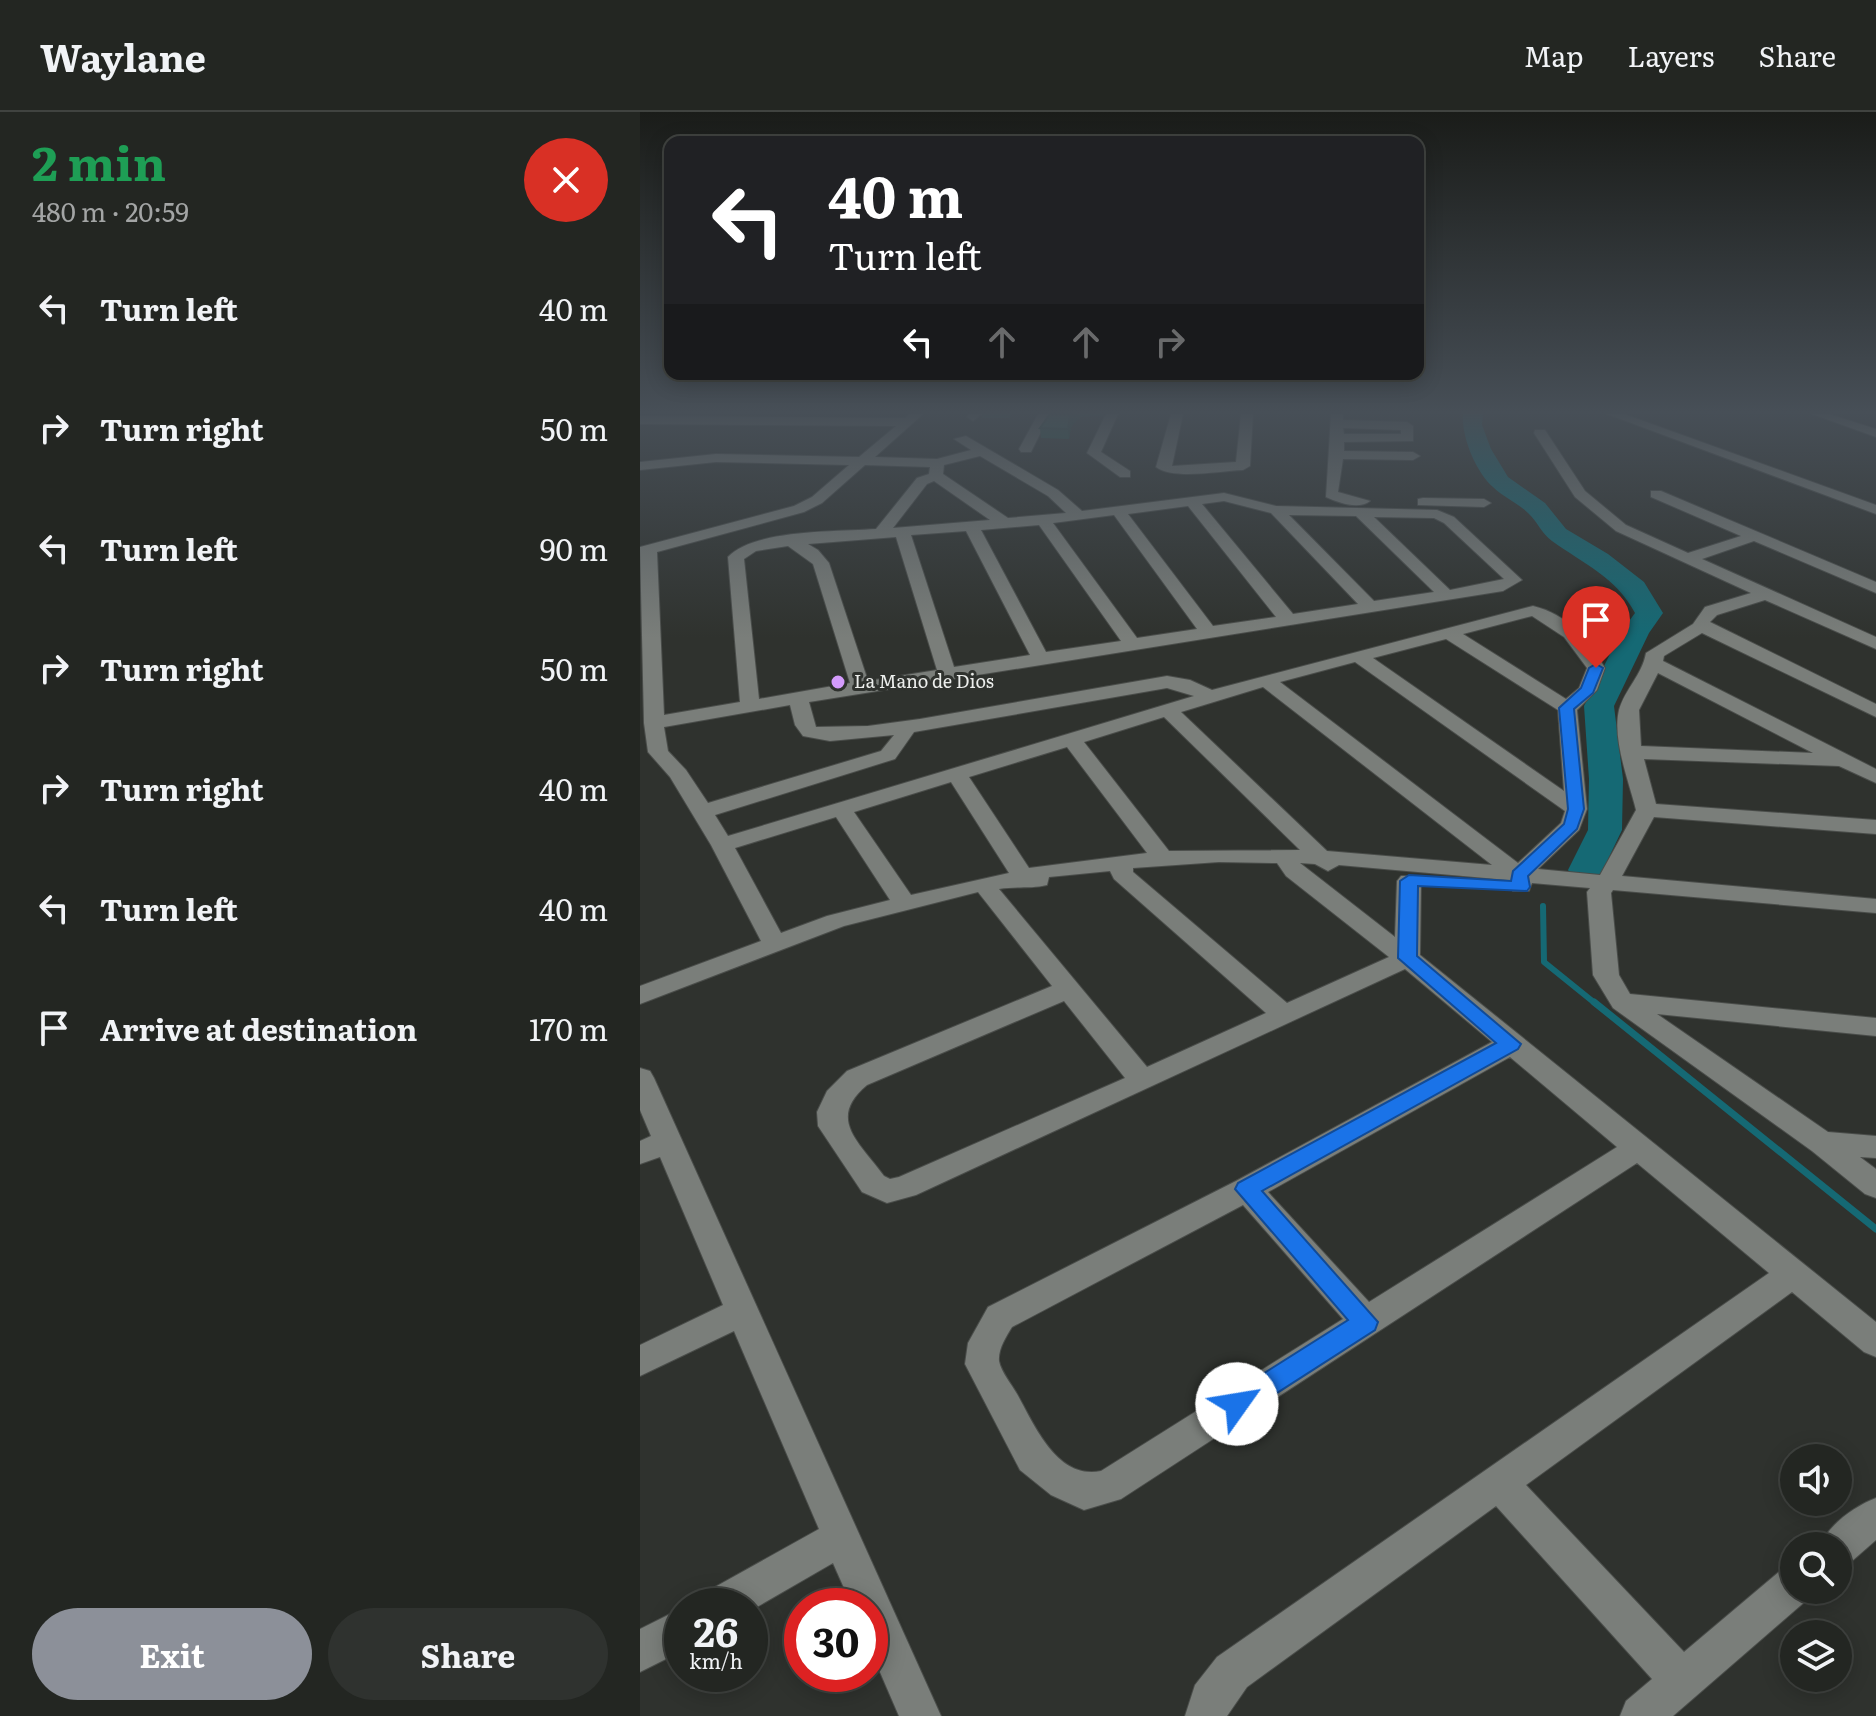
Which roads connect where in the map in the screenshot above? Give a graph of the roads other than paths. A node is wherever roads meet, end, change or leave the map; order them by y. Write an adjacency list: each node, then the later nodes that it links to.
1 (829, 489): 17 (street)
2 (916, 489): 20 (street)
3 (961, 489): 18 (street)
4 (1046, 489): 15 (street)
5 (1332, 489): 10 (street)
6 (1577, 489): 25 (street)
7 (1818, 489): 13 (street)
8 (1656, 494): 22 (street)
9 (1192, 501): 11 (street); 12 (street); 30 (street)
10 (1484, 503)
11 (1118, 510): 15 (street); 32 (street)
12 (1276, 510): 14 (street); 29 (street)
13 (1876, 510)
14 (1359, 511): 27 (street); 27 (street)
15 (1078, 515): 16 (street)
16 (1043, 520): 18 (street); 34 (street)
17 (757, 523): 23 (street); 24 (street)
18 (1005, 523): 19 (street)
19 (972, 527): 21 (street); 37 (street)
20 (881, 533): 21 (street); 23 (street)
21 (903, 533): 39 (street)
22 (1752, 537): 25 (street); 26 (street)
23 (790, 541): 41 (street); 44 (street)
24 (644, 551): 48 (street)
25 (1685, 559): 28 (street)
26 (1876, 588)
27 (1446, 595): 29 (street)
28 (1763, 595): 31 (street); 35 (street)
29 (1371, 608): 30 (street)
30 (1289, 621): 32 (street)
31 (1702, 626): 38 (street); 47 (street)
32 (1208, 631): 34 (street)
33 (1449, 633): 36 (street); 45 (street); 45 (street)
34 (1132, 644): 37 (street)
35 (1876, 644)
36 (1358, 656): 40 (street); 56 (street)
37 (1041, 659): 39 (street)
38 (1654, 664): 51 (street); 52 (street)
39 (947, 673): 41 (street)
40 (1266, 680): 43 (street); 67 (street)
41 (861, 687): 42 (street)
42 (798, 698): 44 (street); 49 (street)
43 (1214, 698): 46 (street); 49 (street)
44 (750, 706): 48 (street)
45 (1567, 708): 56 (street)
46 (1169, 711): 50 (street); 63 (street)
47 (1876, 711)
48 (654, 723): 58 (street)
49 (905, 727): 58 (street)
50 (1073, 741): 53 (street); 61 (street)
51 (1633, 752): 52 (street); 57 (street)
52 (1847, 760): 54 (street)
53 (957, 775): 55 (street); 65 (street)
54 (1876, 777)
55 (841, 808): 60 (street); 70 (street)
56 (1576, 809): 67 (street)
57 (1647, 810): 59 (street); 69 (street)
58 (702, 812): 60 (street)
59 (1876, 827)
60 (722, 845): 73 (street)
61 (1163, 858): 62 (street); 64 (street)
62 (1289, 864): 63 (street); 64 (street); 74 (street)
63 (1329, 864): 66 (street); 67 (street)
64 (1121, 868): 65 (street); 78 (street)
65 (1024, 878): 68 (street)
66 (1409, 881): 67 (street); 74 (street)
67 (1520, 881): 69 (street)
68 (983, 884): 70 (street); 75 (street)
69 (1603, 886): 71 (street); 72 (street); 77 (street)
70 (905, 904): 73 (street)
71 (1876, 906)
72 (1876, 918)
73 (775, 944): 76 (street)
74 (1407, 958): 78 (street); 80 (street)
75 (1067, 990): 82 (street); 82 (street)
76 (640, 995)
77 (1622, 1002): 79 (street); 83 (street)
78 (1284, 1015): 82 (street)
79 (1876, 1027)
80 (1511, 1044): 86 (street); 88 (street)
81 (640, 1078): 84 (street)
82 (1143, 1081)
83 (1822, 1143): 85 (street); 87 (street)
84 (654, 1147): 90 (street)
85 (1876, 1147)
86 (1638, 1148): 89 (street); 91 (street)
87 (1876, 1186)
88 (1247, 1189): 91 (street); 91 (street)
89 (1793, 1274): 92 (street); 94 (street)
90 (742, 1311): 93 (street); 97 (street)
91 (1366, 1322)
92 (1876, 1342)
93 (640, 1361)
94 (1500, 1484): 102 (street); 104 (street)
95 (1876, 1516): 96 (street)
96 (1852, 1536)
97 (841, 1537): 98 (street); 103 (street)
98 (752, 1588)
99 (1780, 1597): 102 (street)
100 (664, 1638): 101 (street)
101 (640, 1652)
102 (1681, 1680): 105 (street)
103 (920, 1716)
104 (1206, 1716)
105 (1641, 1716)

